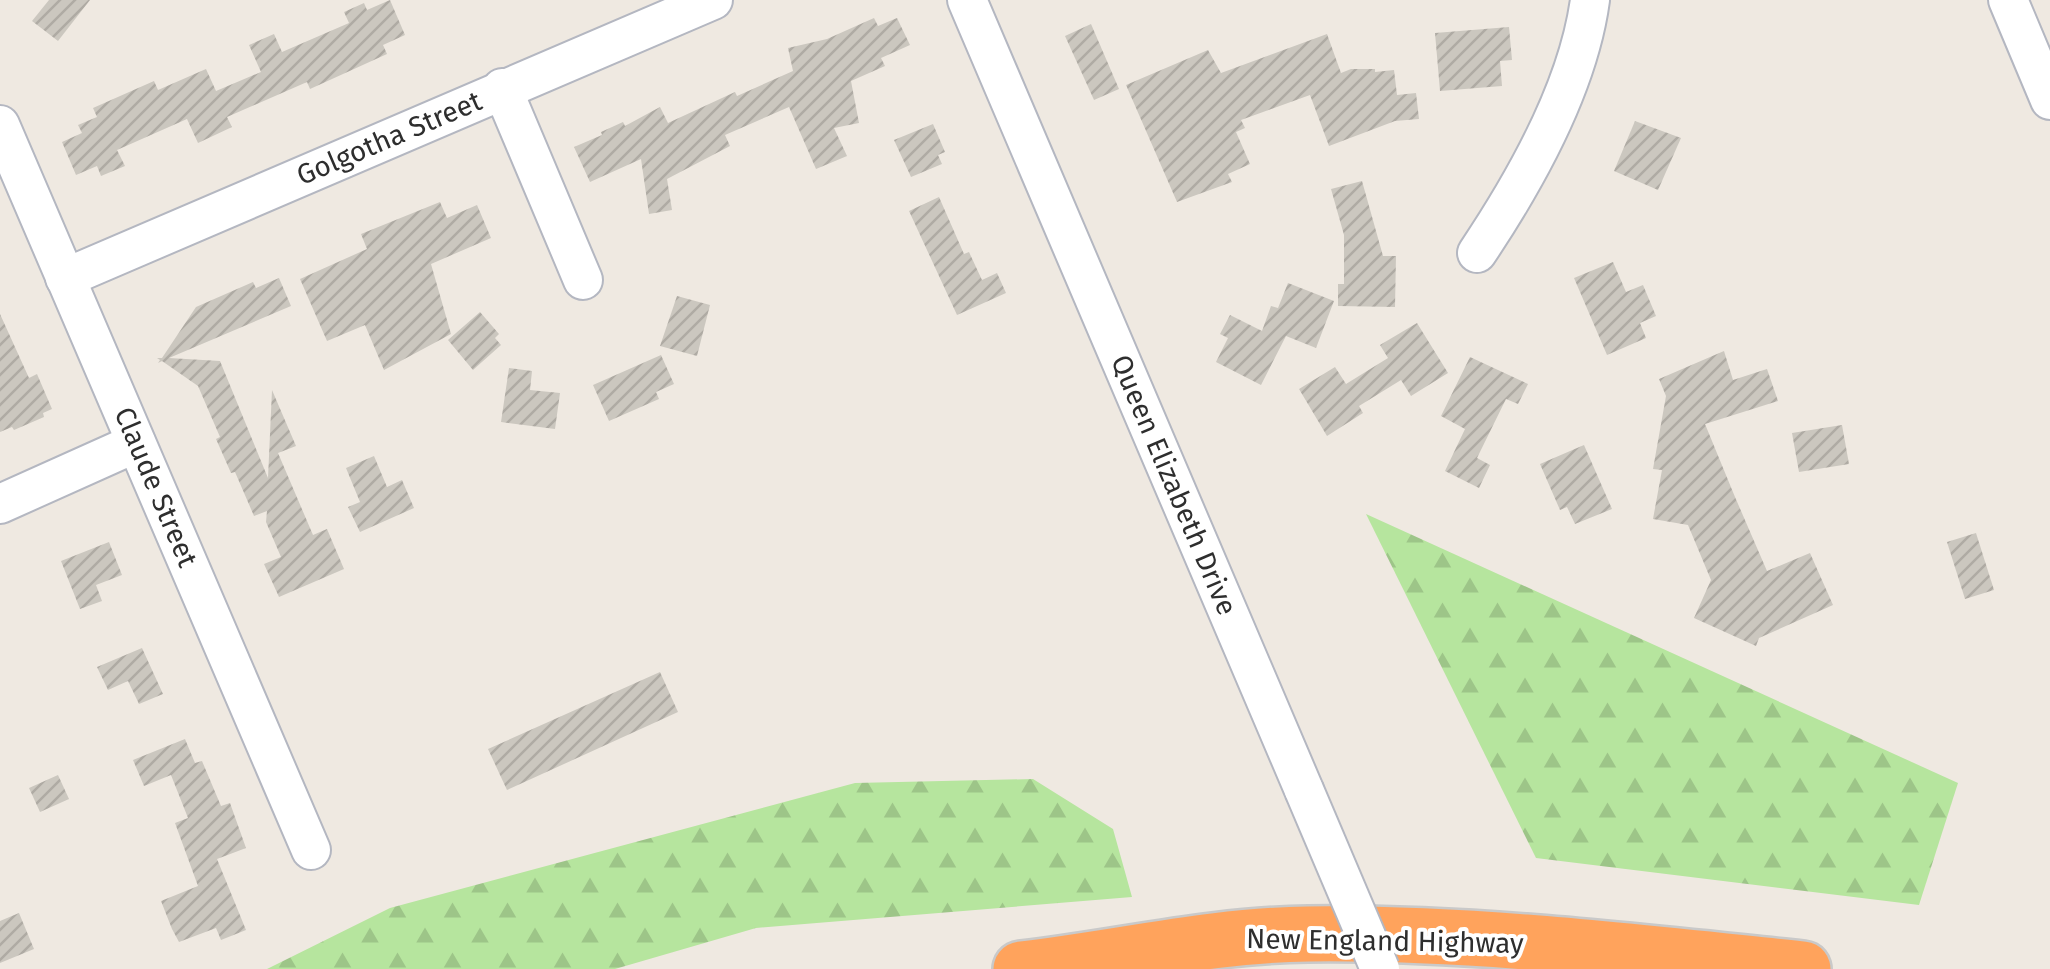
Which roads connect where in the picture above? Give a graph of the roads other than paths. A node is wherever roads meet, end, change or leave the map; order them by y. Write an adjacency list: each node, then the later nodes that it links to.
1 (713, 0): 5 (street, Golgotha Street)
2 (967, 0): 16 (street, Queen Elizabeth Drive, bridge)
3 (1590, 0): 8 (street)
4 (2008, 0): 6 (street)
5 (502, 88): 9 (street, Golgotha Street); 10 (street)
6 (2050, 100)
7 (0, 125): 9 (street, Claude Street)
8 (1476, 254)
9 (66, 278): 11 (street, Claude Street)
10 (583, 280)
11 (136, 442): 12 (street); 13 (street, Claude Street)
12 (0, 504)
13 (312, 850)
14 (1088, 961): 15 (highway, New England Highway); 17 (highway, New England Highway); 18 (highway, New England Highway)
15 (1020, 969)
16 (1380, 969)
17 (1471, 969)
18 (1803, 969)

